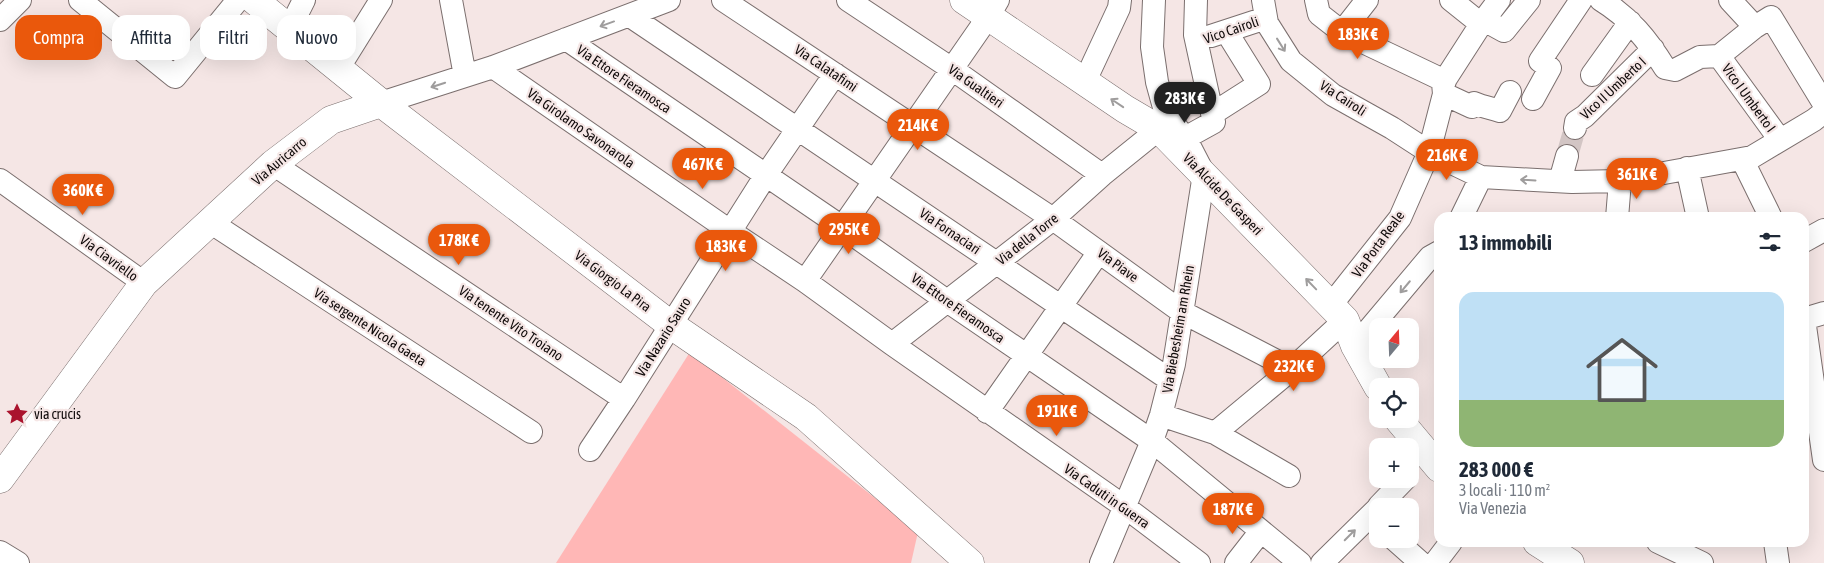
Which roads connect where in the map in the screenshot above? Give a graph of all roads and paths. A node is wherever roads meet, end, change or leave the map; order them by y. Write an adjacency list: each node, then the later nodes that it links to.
1 (20, 0): 28 (street)
2 (80, 0): 3 (street)
3 (238, 0)
4 (254, 0): 27 (street, Via Giorgio La Pira)
5 (304, 0): 25 (street)
6 (381, 0): 40 (street)
7 (451, 0): 44 (street)
8 (669, 0): 26 (street, Via Auricarro)
9 (723, 0): 42 (street, Via Calatafimi)
10 (848, 0): 41 (street, Via Gualtieri)
11 (964, 0): 23 (street, Via Alcide De Gasperi)
12 (1120, 0): 45 (street)
13 (1154, 0): 57 (street)
14 (1196, 0): 35 (street)
15 (1316, 0): 33 (street)
16 (1367, 0): 33 (street)
17 (1452, 0): 29 (street)
18 (1499, 0): 29 (street, Via Porta Reale)
19 (1529, 0): 29 (street)
20 (1581, 0): 48 (street)
21 (1730, 0): 31 (street)
22 (1606, 1): 30 (street)
23 (993, 8): 41 (street); 45 (street, Via Alcide De Gasperi)
24 (1265, 9): 32 (street, Vico Cairoli); 59 (street, Via Cairoli, one-way to 59)
25 (296, 15)
26 (630, 16): 34 (street, Via Auricarro, one-way to 34); 55 (street, Via Fornaciari)
27 (277, 18)
28 (0, 20)
29 (1483, 22): 46 (street, Via Porta Reale)
30 (1630, 22): 36 (street); 43 (street)
31 (1755, 27): 37 (street); 50 (street)
32 (1226, 31): 35 (street, Vico Cairoli); 52 (street)
33 (1342, 32): 46 (street)
34 (566, 39): 39 (street, Via Auricarro); 64 (street, Via Ettore Fieramosca)
35 (1196, 42): 52 (street)
36 (1653, 49): 37 (street); 54 (street, Vico II Umberto I)
37 (1719, 56): 58 (street, Vico I Umberto I)
38 (327, 60): 40 (street, Via Giorgio La Pira)
39 (493, 67): 44 (street, Via Auricarro); 80 (street, Via Girolamo Savonarola)
40 (338, 69): 49 (street, Via Giorgio La Pira)
41 (952, 69): 53 (street); 65 (street, Via Gualtieri)
42 (836, 74): 53 (street, Via Calatafimi); 55 (street, Via Nazario Sauro)
43 (1592, 75)
44 (465, 76): 49 (street, Via Auricarro, one-way to 49)
45 (1084, 81): 56 (street, Via Alcide De Gasperi, one-way to 45)
46 (1445, 87): 47 (street); 59 (street, Via Porta Reale)
47 (1510, 92)
48 (1533, 99)
49 (381, 103): 62 (street, Via Auricarro); 93 (street, Via Giorgio La Pira)
50 (1824, 104)
51 (1824, 112): 58 (street)
52 (1212, 114): 57 (street)
53 (913, 126): 69 (street); 76 (street, Via Calatafimi)
54 (1575, 128)
55 (797, 129): 64 (street, Via Nazario Sauro); 69 (street, Via Fornaciari)
56 (1160, 129): 65 (street, Via della Torre); 66 (street, Via Alcide De Gasperi)
57 (1185, 138): 66 (street)
58 (1780, 140): 61 (street)
59 (1429, 152): 67 (street, Via Cairoli); 90 (street, Via Porta Reale)
60 (1567, 156): 70 (street)
61 (1742, 159): 63 (street); 75 (street)
62 (273, 164): 77 (street, Via Auricarro); 101 (street, Via tenente Vito Troiano)
63 (1687, 168): 71 (street); 74 (street)
64 (766, 174): 78 (street, Via Ettore Fieramosca); 80 (street, Via Nazario Sauro)
65 (1102, 174): 76 (street, Via della Torre)
66 (1204, 174): 89 (street, Via Biebesheim am Rhein); 90 (street, Via Alcide De Gasperi, one-way to 66)
67 (1481, 177): 70 (street, one-way to 67); 72 (street)
68 (0, 180): 86 (street, Via Ciavriello)
69 (874, 181): 78 (street); 84 (street, Via Fornaciari)
70 (1560, 181): 71 (street)
71 (1620, 181): 73 (street)
72 (1464, 212)
73 (1618, 212)
74 (1697, 212)
75 (1769, 212)
76 (1053, 219): 82 (street, Via Piave); 84 (street, Via della Torre)
77 (210, 222): 86 (street, Via Auricarro); 105 (street, Via sergente Nicola Gaeta)
78 (842, 227): 85 (street); 87 (street, Via Ettore Fieramosca)
79 (1824, 230): 81 (street)
80 (730, 231): 85 (street, Via Girolamo Savonarola); 93 (street, Via Nazario Sauro)
81 (1809, 239)
82 (1100, 252): 88 (street); 89 (street, Via Piave)
83 (1434, 260): 95 (street, one-way to 95)
84 (997, 262): 87 (street, Via della Torre); 88 (street, Via Fornaciari)
85 (805, 280): 94 (street, Via Girolamo Savonarola)
86 (144, 283): 112 (street, Via Auricarro)
87 (947, 301): 94 (street, Via della Torre); 97 (street, Via Ettore Fieramosca)
88 (1062, 308): 97 (street); 100 (street, Via Fornaciari)
89 (1182, 312): 98 (street, Via Piave); 100 (street, Via Biebesheim am Rhein)
90 (1338, 312): 95 (street); 98 (street, Via Porta Reale)
91 (1824, 313): 92 (street)
92 (1809, 318)
93 (671, 325): 101 (street, Via Nazario Sauro); 126 (street, Via Giorgio La Pira)
94 (892, 344): 102 (street, Via Caduti in Guerra)
95 (1355, 346): 99 (street)
96 (1809, 354): 109 (street)
97 (1027, 355): 102 (street); 107 (street, Via Ettore Fieramosca)
98 (1292, 369): 106 (street, Via Porta Reale)
99 (1373, 378)
100 (1170, 380): 103 (street, Via Biebesheim am Rhein)
101 (624, 399): 108 (street, Via Nazario Sauro)
102 (987, 412): 115 (street, Via Caduti in Guerra)
103 (1161, 415): 106 (street); 107 (street, Via Biebesheim am Rhein)
104 (1403, 428): 110 (street)
105 (531, 432)
106 (1215, 433): 111 (street)
107 (1152, 442): 115 (street, Via Biebesheim am Rhein); 117 (street, Via Ettore Fieramosca)
108 (590, 450)
109 (1824, 460)
110 (1425, 466)
111 (1289, 476)
112 (0, 479)
113 (1398, 488): 114 (street)
114 (1390, 498)
115 (1125, 507): 127 (street, Via Biebesheim am Rhein); 128 (street, Via Caduti in Guerra)
116 (1369, 520): 131 (street, one-way to 116)
117 (1261, 531): 129 (street); 130 (street, Via Ettore Fieramosca)
118 (1447, 547): 133 (street)
119 (1545, 547): 134 (street)
120 (1673, 547): 124 (street)
121 (1776, 547): 135 (street)
122 (1404, 548): 132 (street)
123 (0, 552): 125 (street)
124 (1699, 556)
125 (18, 563)
126 (970, 563)
127 (1100, 563)
128 (1199, 563)
129 (1236, 563)
130 (1300, 563)
131 (1322, 563)
132 (1422, 563)
133 (1435, 563)
134 (1570, 563)
135 (1778, 563)

